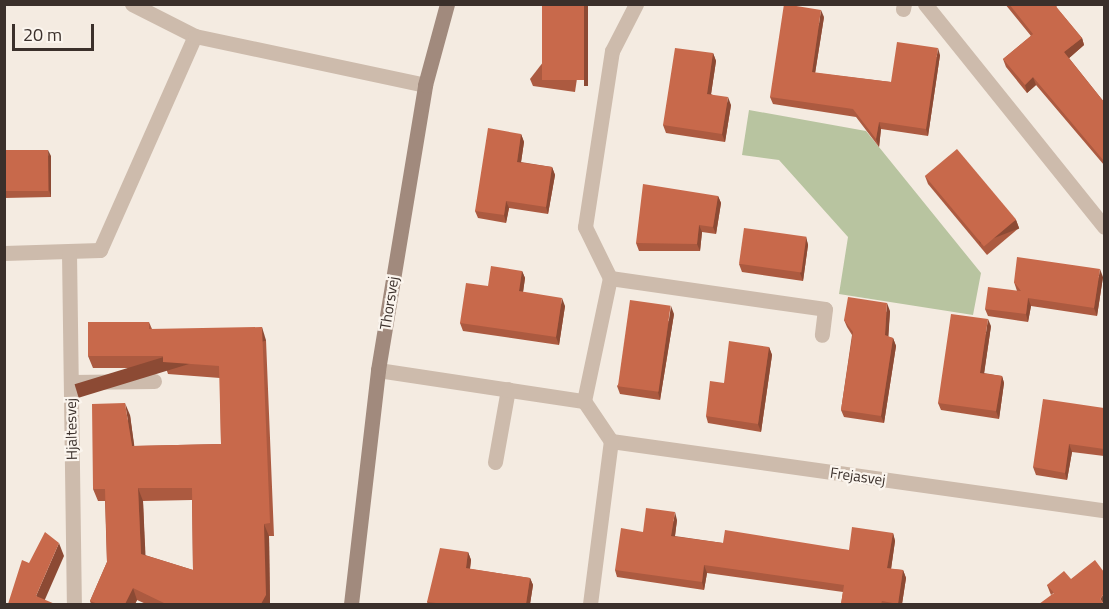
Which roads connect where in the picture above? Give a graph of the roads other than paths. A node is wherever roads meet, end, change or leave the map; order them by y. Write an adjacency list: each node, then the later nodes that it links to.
1 (132, 4): 5 (street)
2 (447, 4): 6 (street, Thorsvej)
3 (636, 4): 10 (street)
4 (925, 4): 7 (street)
5 (195, 36): 6 (street); 9 (street)
6 (425, 85): 12 (street, Thorsvej)
7 (1104, 227)
8 (4, 253): 9 (street)
9 (69, 253): 14 (street, Hjaltesvej)
10 (610, 278): 11 (street); 16 (street)
11 (822, 335)
12 (378, 369): 15 (street); 21 (street, Thorsvej)
13 (154, 381): 14 (street)
14 (71, 382): 20 (street, Hjaltesvej)
15 (508, 389): 16 (street); 18 (street)
16 (584, 401): 17 (street)
17 (611, 441): 19 (street, Frejasvej); 22 (street)
18 (495, 462)
19 (1104, 510)
20 (74, 604)
21 (351, 604)
22 (590, 604)

